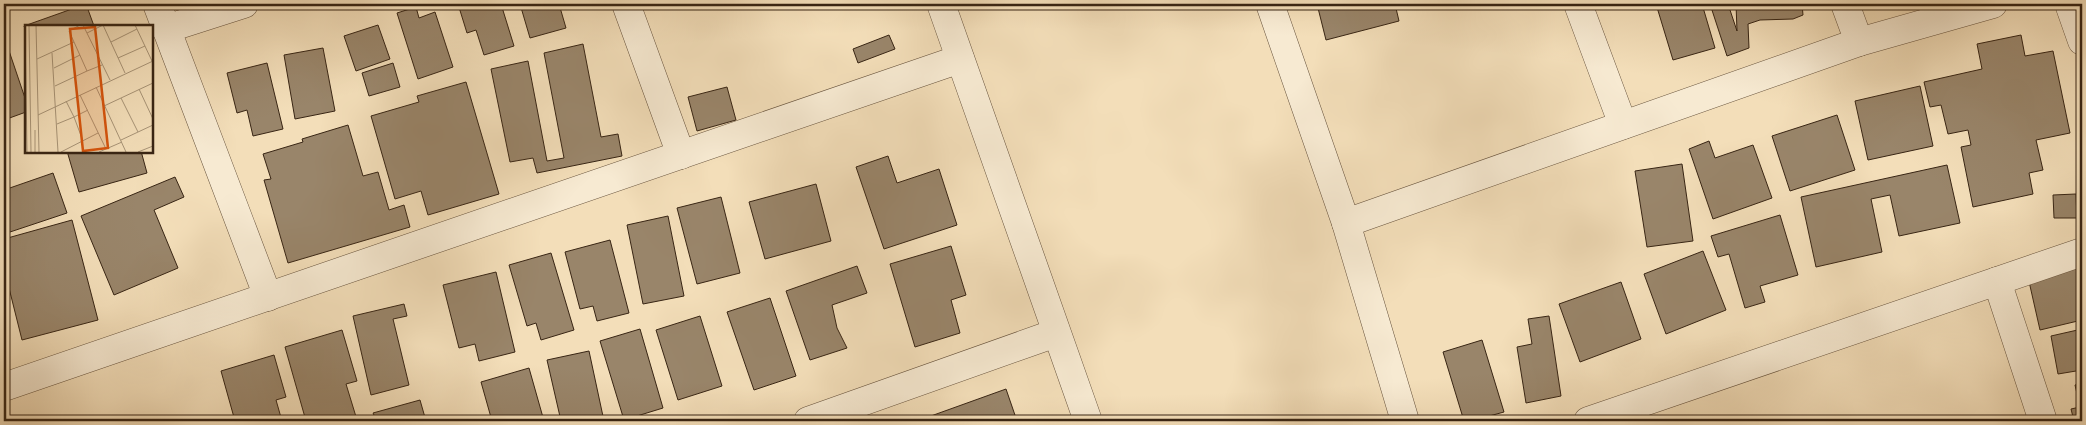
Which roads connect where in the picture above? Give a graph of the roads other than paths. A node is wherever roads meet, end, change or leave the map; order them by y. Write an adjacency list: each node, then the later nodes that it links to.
1 (244, 4): 9 (street)
2 (626, 4): 14 (street)
3 (941, 4): 12 (street)
4 (1270, 4): 15 (street)
5 (1578, 4): 13 (street)
6 (1845, 4): 11 (street)
7 (1993, 4): 11 (street)
8 (2069, 4): 10 (street)
9 (162, 16): 18 (street)
10 (2082, 40)
11 (1859, 42): 13 (street)
12 (960, 59): 14 (street); 19 (street)
13 (1623, 125): 15 (street)
14 (681, 155): 18 (street)
15 (1346, 223): 23 (street)
16 (2082, 252): 17 (street)
17 (1996, 281): 24 (street); 25 (street)
18 (268, 296): 20 (street)
19 (1056, 333): 21 (street); 22 (street)
20 (4, 387)
21 (808, 421)
22 (1088, 421)
23 (1405, 421)
24 (1588, 421)
25 (2043, 421)

